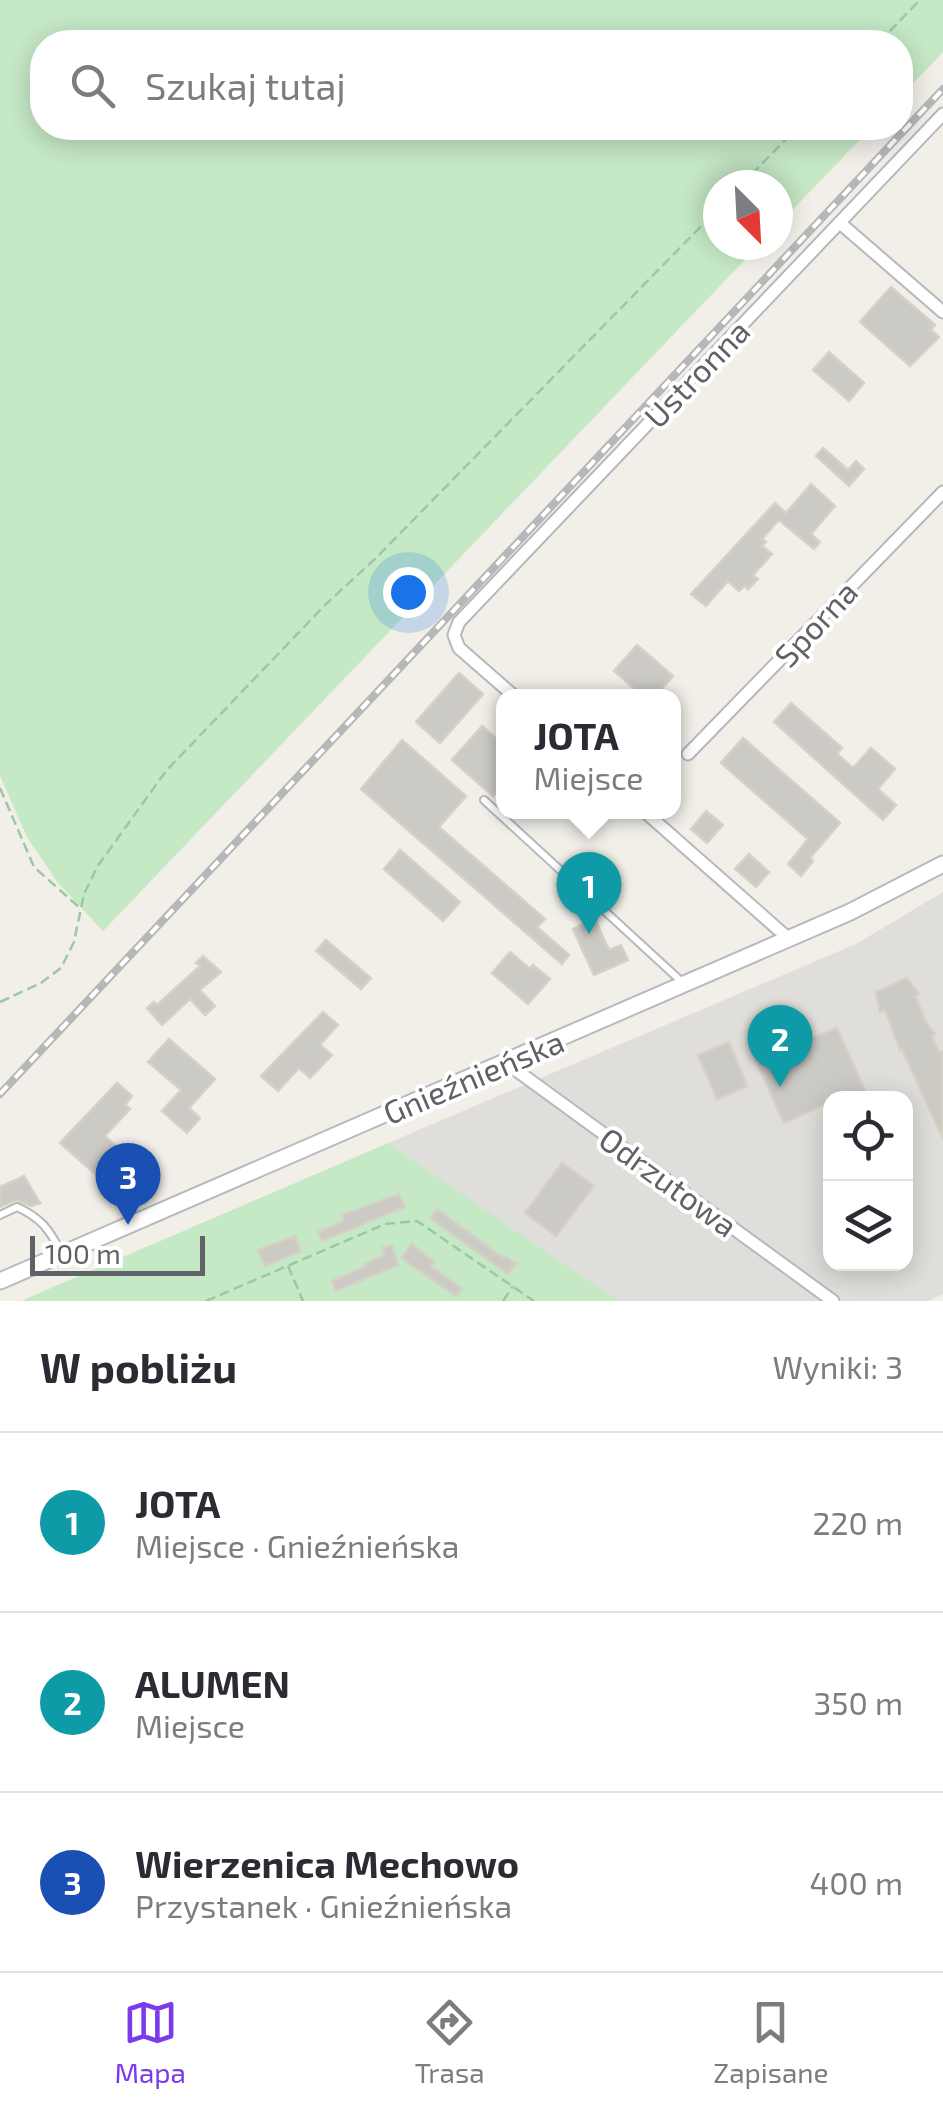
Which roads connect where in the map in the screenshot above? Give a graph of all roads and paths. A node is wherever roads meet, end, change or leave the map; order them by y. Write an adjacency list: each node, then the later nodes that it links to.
1 (920, 0): 2 (path)
2 (891, 30)
3 (943, 114): 6 (street, Ustronna)
4 (785, 140): 5 (path)
5 (756, 170)
6 (840, 222): 8 (street); 10 (street, Ustronna)
7 (703, 224): 18 (path)
8 (943, 312)
9 (943, 492): 11 (street, Sporna)
10 (506, 689)
11 (688, 754)
12 (0, 788): 18 (path)
13 (484, 800): 14 (lane)
14 (496, 811)
15 (505, 819): 20 (lane)
16 (652, 819): 19 (street)
17 (943, 864): 19 (main road, Gnieźnieńska)
18 (80, 908): 21 (path)
19 (789, 939): 20 (main road, Gnieźnieńska)
20 (685, 984): 22 (main road, Gnieźnieńska)
21 (0, 1002)
22 (505, 1062): 24 (main road, Gnieźnieńska); 32 (street, Odrzutowa)
23 (0, 1215): 24 (lane)
24 (61, 1253): 26 (main road, Gnieźnieńska)
25 (288, 1266): 27 (path); 28 (path); 29 (path)
26 (0, 1281)
27 (512, 1286): 30 (path); 31 (path)
28 (206, 1301)
29 (303, 1301)
30 (502, 1301)
31 (534, 1301)
32 (833, 1301)

